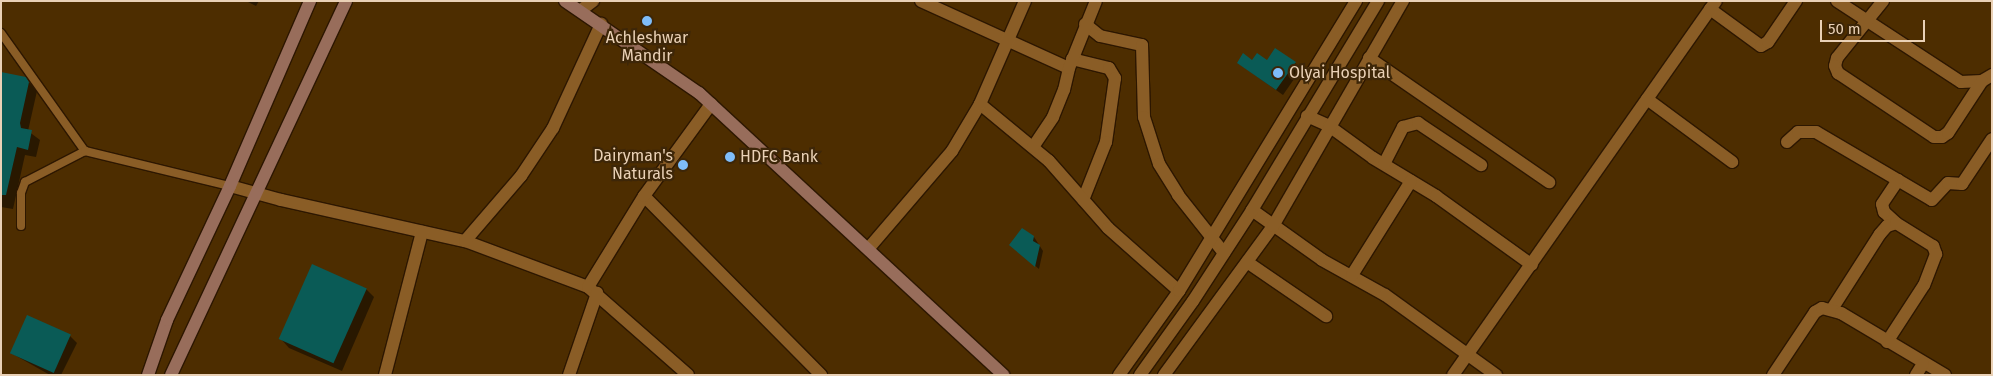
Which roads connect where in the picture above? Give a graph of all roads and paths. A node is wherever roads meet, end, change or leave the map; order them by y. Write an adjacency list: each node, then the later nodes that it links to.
1 (310, 1): 39 (main road)
2 (346, 1): 40 (main road)
3 (565, 1): 15 (main road)
4 (592, 1): 15 (street)
5 (921, 1): 20 (street)
6 (1025, 1): 20 (street)
7 (1096, 1): 18 (street)
8 (1356, 1): 48 (street)
9 (1378, 1): 27 (street)
10 (1403, 1): 21 (street)
11 (1796, 1): 14 (street)
12 (1836, 1): 16 (street)
13 (1883, 1): 16 (street)
14 (1713, 5): 24 (street)
15 (581, 10): 17 (main road)
16 (1866, 22): 23 (street); 23 (street)
17 (601, 24): 25 (main road); 49 (street)
18 (1085, 24): 22 (street); 48 (street)
19 (1, 34): 32 (lane)
20 (1006, 41): 22 (street); 26 (street)
21 (1370, 58): 28 (street); 38 (street)
22 (1071, 63): 31 (street); 42 (street)
23 (1987, 78)
24 (1648, 99): 33 (street); 53 (street)
25 (711, 104): 41 (street); 50 (main road)
26 (980, 104): 31 (street); 50 (street)
27 (1307, 116): 28 (street); 43 (street)
28 (1329, 126): 34 (street); 46 (street)
29 (1992, 140): 36 (street)
30 (1788, 142): 36 (street)
31 (1033, 147): 42 (street)
32 (85, 151): 39 (lane); 45 (lane)
33 (1732, 162)
34 (1384, 164): 35 (street); 37 (street)
35 (1481, 165)
36 (1898, 180): 44 (street)
37 (1411, 181): 53 (street); 54 (street)
38 (1548, 182)
39 (230, 186): 40 (street); 62 (main road)
40 (254, 192): 47 (street); 63 (main road)
41 (644, 196): 55 (street); 67 (street)
42 (1083, 200): 56 (street)
43 (1252, 210): 46 (street); 51 (street)
44 (1896, 223): 57 (street); 59 (street)
45 (21, 226)
46 (1273, 226): 52 (street); 54 (street)
47 (422, 232): 49 (street); 64 (street)
48 (1213, 236): 51 (street); 56 (street)
49 (465, 241): 55 (street)
50 (868, 249): 68 (main road)
51 (1224, 253): 70 (street)
52 (1247, 262): 58 (street); 71 (street)
53 (1532, 265): 60 (street)
54 (1352, 275): 60 (street)
55 (593, 290): 65 (street); 66 (street)
56 (1179, 291): 69 (street)
57 (1832, 309): 59 (street); 74 (street)
58 (1326, 316)
59 (1887, 342): 61 (street)
60 (1467, 355): 72 (street); 73 (street)
61 (1919, 369): 75 (street)
62 (148, 375)
63 (171, 375)
64 (385, 375)
65 (569, 375)
66 (688, 375)
67 (821, 375)
68 (1004, 375)
69 (1119, 375)
70 (1140, 375)
71 (1164, 375)
72 (1454, 375)
73 (1496, 375)
74 (1773, 375)
75 (1945, 375)

